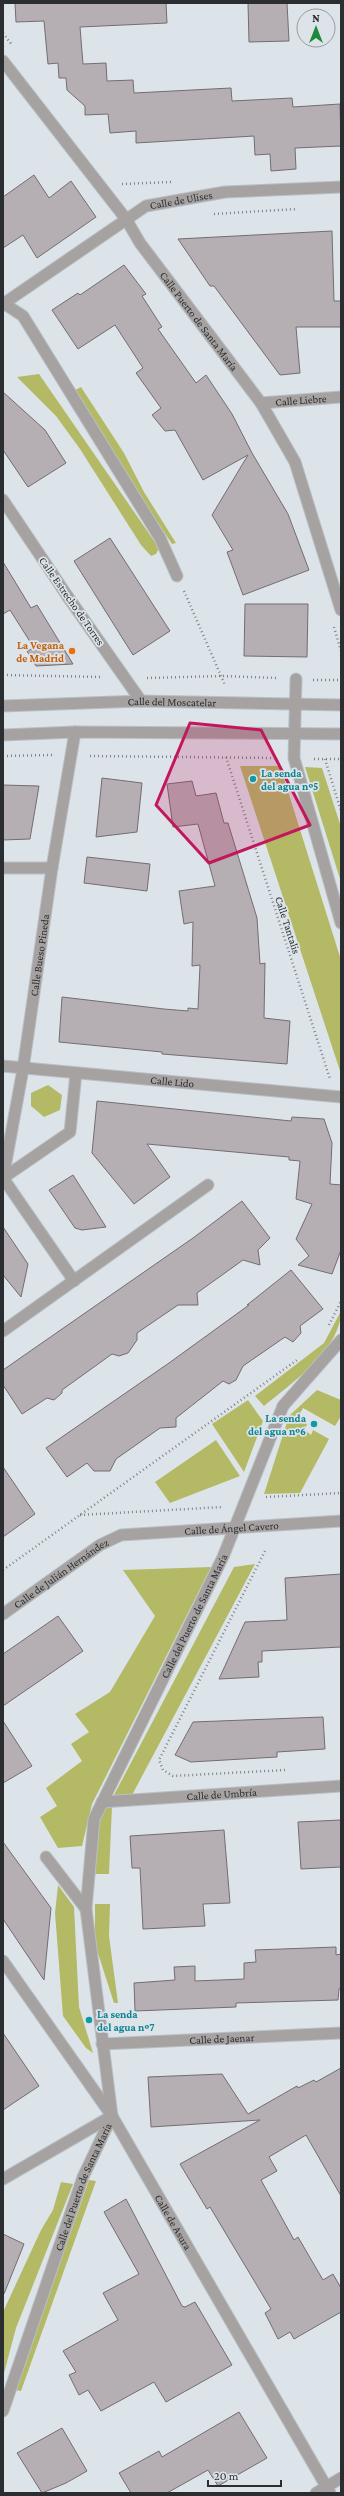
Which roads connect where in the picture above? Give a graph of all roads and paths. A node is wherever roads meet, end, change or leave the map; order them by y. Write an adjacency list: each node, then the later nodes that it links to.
1 (3, 33): 2 (path)
2 (15, 49)
3 (3, 61): 9 (street, Calle Puerto de Santa María)
4 (179, 181): 5 (path)
5 (117, 184)
6 (341, 187): 9 (street, Calle de Ulises)
7 (301, 209): 8 (path)
8 (206, 215)
9 (126, 219): 10 (street, Calle de Ulises); 12 (street, Calle Puerto de Santa María)
10 (3, 304): 15 (street)
11 (341, 397): 12 (street, Calle Liebre)
12 (261, 403): 14 (street, Calle Puerto de Santa María)
13 (3, 500): 21 (street, Calle Estrecho de Torres)
14 (336, 574): 16 (street, Calle Puerto de Santa María)
15 (177, 576): 20 (path)
16 (341, 610)
17 (332, 620): 18 (path)
18 (341, 651)
19 (3, 675): 21 (path)
20 (221, 676): 21 (path); 22 (path); 25 (path)
21 (124, 677): 24 (street, Calle Estrecho de Torres)
22 (296, 679): 23 (path); 26 (street)
23 (341, 680)
24 (141, 701): 25 (street, Calle del Moscatelar); 28 (street, Calle del Moscatelar)
25 (233, 702): 26 (street, Calle del Moscatelar)
26 (295, 703): 27 (street, Calle del Moscatelar); 30 (street)
27 (341, 705)
28 (3, 706)
29 (75, 732): 30 (street); 32 (street); 33 (street, Calle Bueso Pineda)
30 (294, 733): 31 (street); 36 (street)
31 (341, 734)
32 (3, 735)
33 (71, 755): 34 (path); 35 (path); 41 (street, Calle Bueso Pineda)
34 (3, 756)
35 (226, 757): 36 (path); 46 (path, Calle Tantalis)
36 (294, 758): 37 (path); 42 (street)
37 (326, 759): 38 (path); 39 (path)
38 (341, 759)
39 (341, 811)
40 (3, 868): 41 (street)
41 (52, 868): 44 (street, Calle Bueso Pineda)
42 (341, 923)
43 (3, 1066): 44 (street, Calle Lido)
44 (23, 1069): 45 (street, Calle Lido); 47 (street, Calle Bueso Pineda)
45 (76, 1073): 46 (street, Calle Lido); 47 (street)
46 (338, 1098)
47 (3, 1178): 49 (street)
48 (208, 1185): 49 (street)
49 (74, 1281): 52 (street)
50 (341, 1301): 51 (path)
51 (327, 1330)
52 (3, 1331)
53 (341, 1340): 56 (street, Calle del Puerto de Santa María)
54 (301, 1358): 57 (path)
55 (341, 1493): 56 (path)
56 (247, 1498): 57 (path); 59 (street, Calle del Puerto de Santa María)
57 (80, 1515): 62 (path)
58 (341, 1521): 59 (street, Calle de Ángel Cavero)
59 (235, 1528): 60 (street, Calle de Ángel Cavero); 66 (street, Calle del Puerto de Santa María)
60 (121, 1535): 63 (street, Calle de Julián Hernández)
61 (265, 1551): 64 (path)
62 (3, 1570)
63 (3, 1614)
64 (288, 1769)
65 (341, 1786): 66 (street, Calle de Umbría)
66 (102, 1802): 68 (street, Calle del Puerto de Santa María)
67 (46, 1857): 68 (street)
68 (86, 1909): 71 (street, Calle del Puerto de Santa María)
69 (3, 1961): 72 (street, Calle de Asura)
70 (341, 2033): 71 (street, Calle de Jaenar)
71 (102, 2044): 72 (street, Calle del Puerto de Santa María)
72 (112, 2116): 73 (street); 74 (street, Calle del Puerto de Santa María); 76 (street, Calle de Asura)
73 (3, 2178)
74 (3, 2411)
75 (341, 2478): 76 (street)
76 (328, 2490): 77 (street)
77 (316, 2493)

